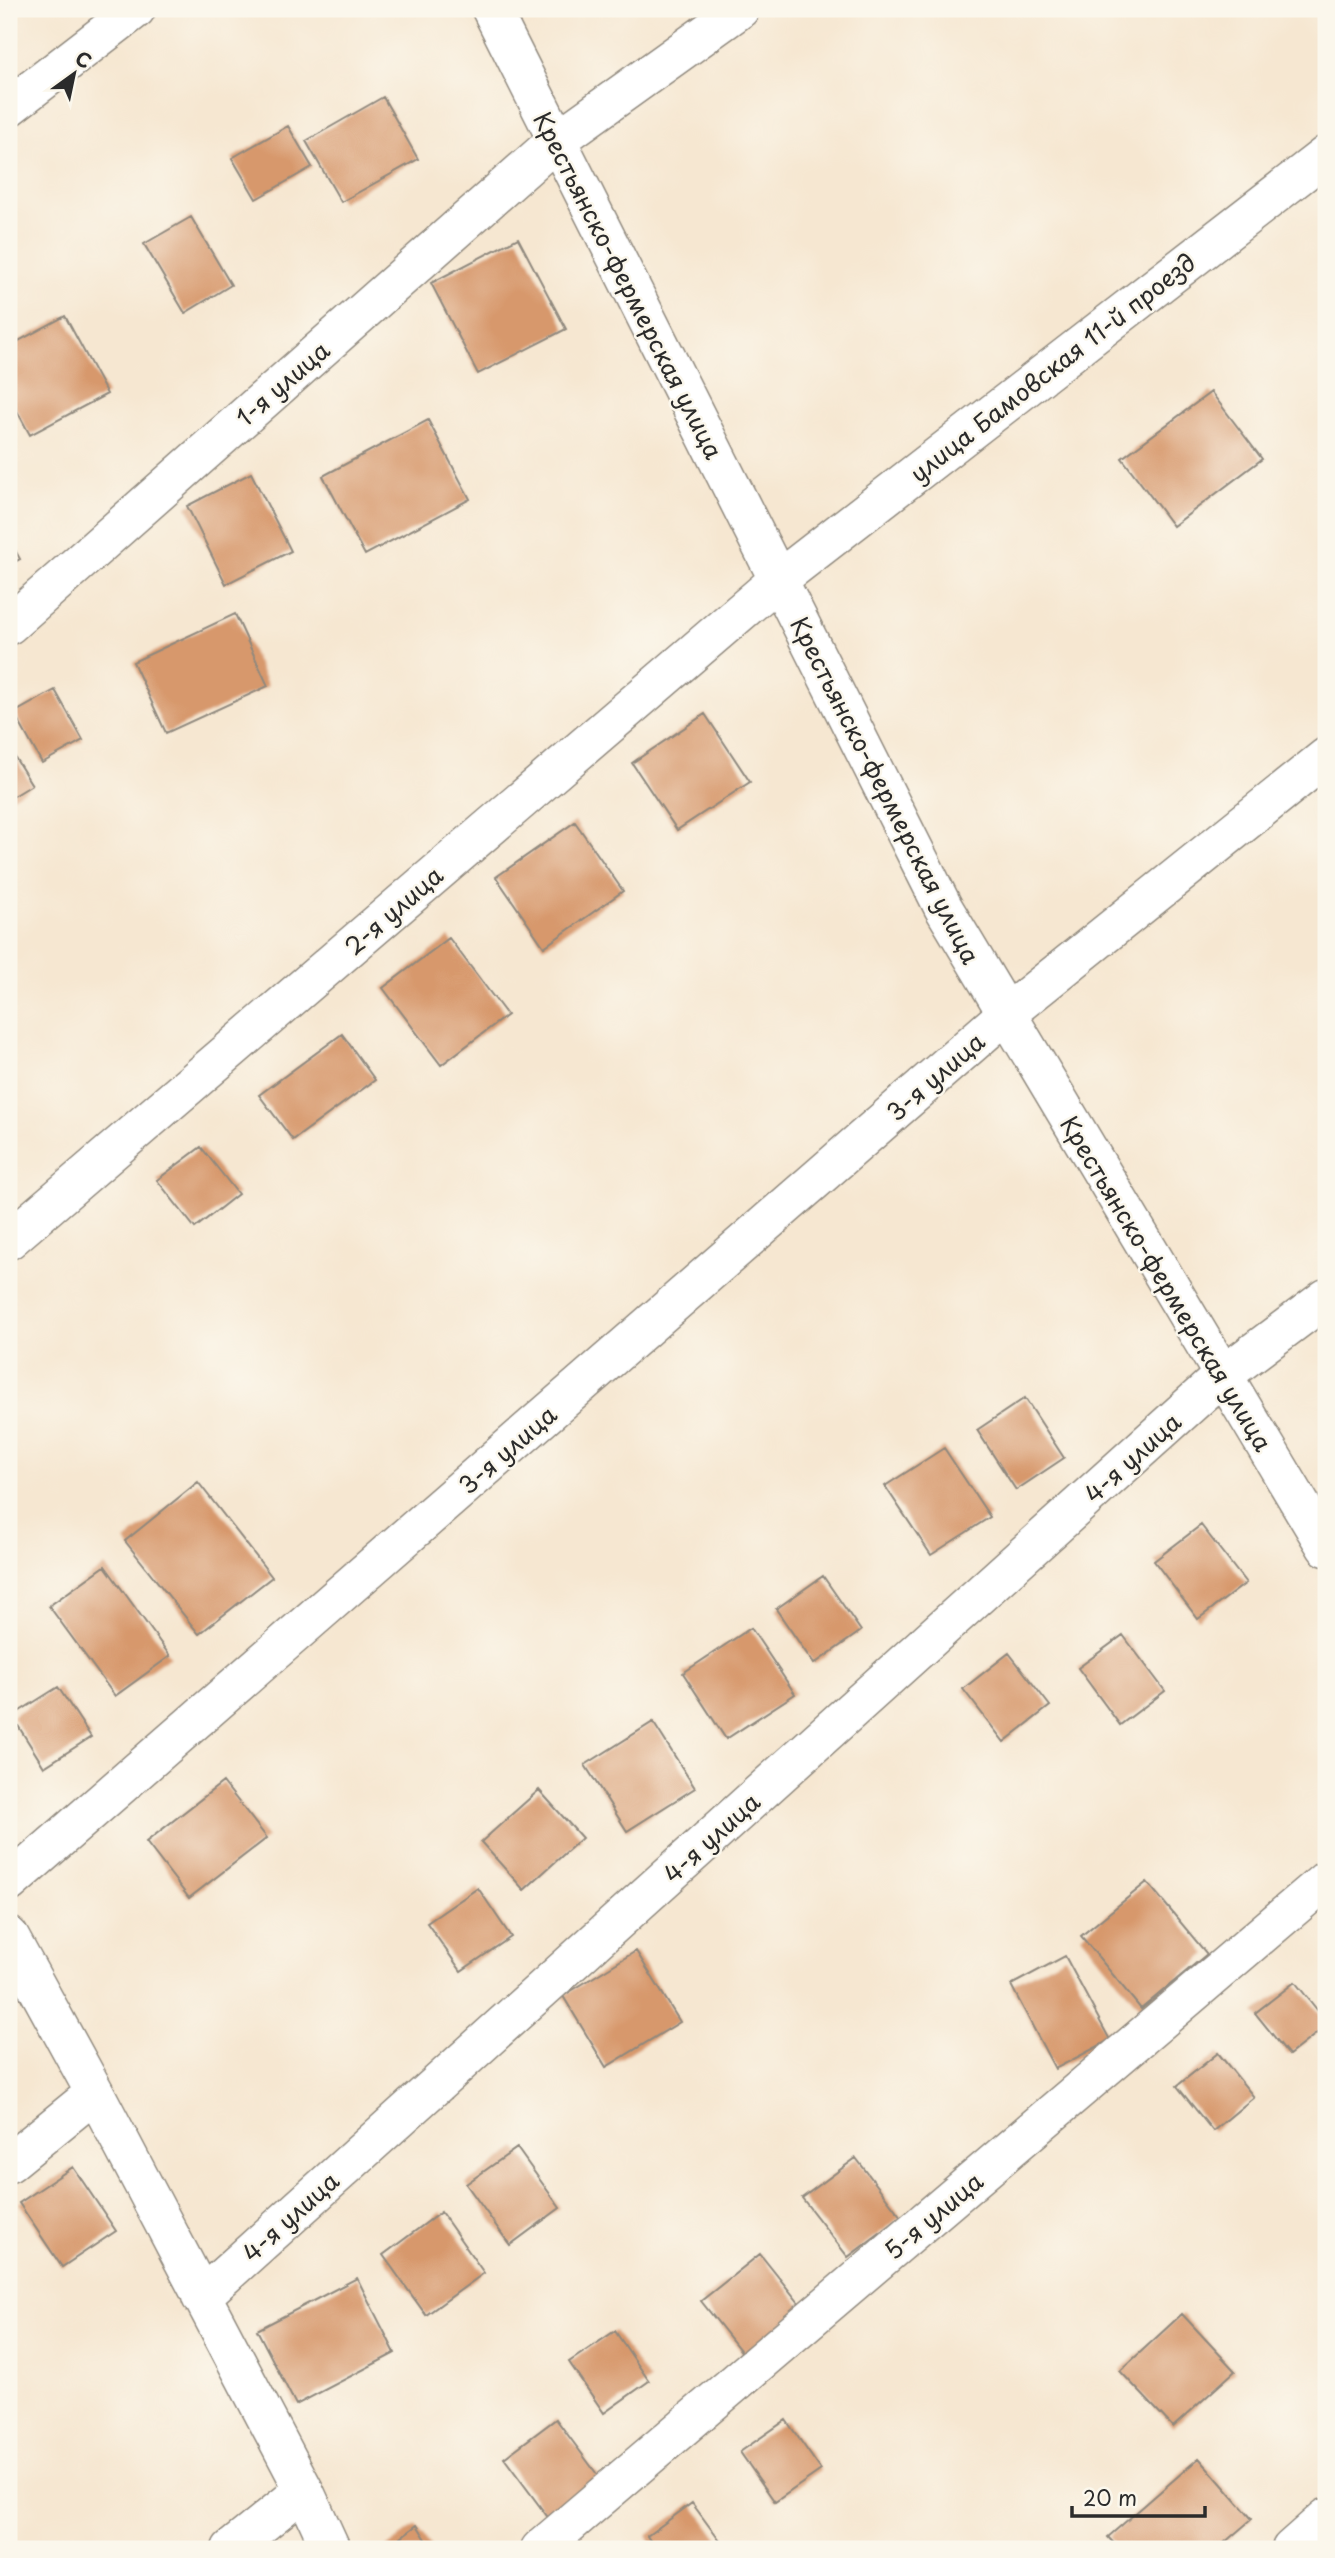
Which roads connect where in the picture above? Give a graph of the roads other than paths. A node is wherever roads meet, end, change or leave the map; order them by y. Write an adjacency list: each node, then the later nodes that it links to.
1 (136, 9): 4 (street)
2 (491, 9): 5 (street, Крестьянско-фермерская улица)
3 (740, 9): 5 (street, 1-я улица)
4 (9, 107)
5 (556, 141): 7 (street, Крестьянско-фермерская улица); 8 (street, 1-я улица)
6 (1326, 155): 7 (street, улица Бамовская 11-й проезд)
7 (778, 580): 10 (street, Крестьянско-фермерская улица); 11 (street, 2-я улица)
8 (9, 625)
9 (1326, 757): 10 (street, 3-я улица)
10 (1006, 1014): 13 (street, Крестьянско-фермерская улица); 16 (street, 3-я улица)
11 (9, 1240)
12 (1326, 1298): 13 (street, 4-я улица)
13 (1222, 1376): 14 (street, Крестьянско-фермерская улица); 20 (street, 4-я улица)
14 (1326, 1547)
15 (1326, 1880): 25 (street, 5-я улица)
16 (9, 1883)
17 (9, 1936): 18 (street)
18 (95, 2093): 19 (street); 20 (street)
19 (9, 2163)
20 (201, 2297): 21 (street)
21 (304, 2490): 23 (street); 24 (street)
22 (1326, 2518): 26 (street)
23 (231, 2549)
24 (331, 2549)
25 (540, 2549)
26 (1291, 2549)

